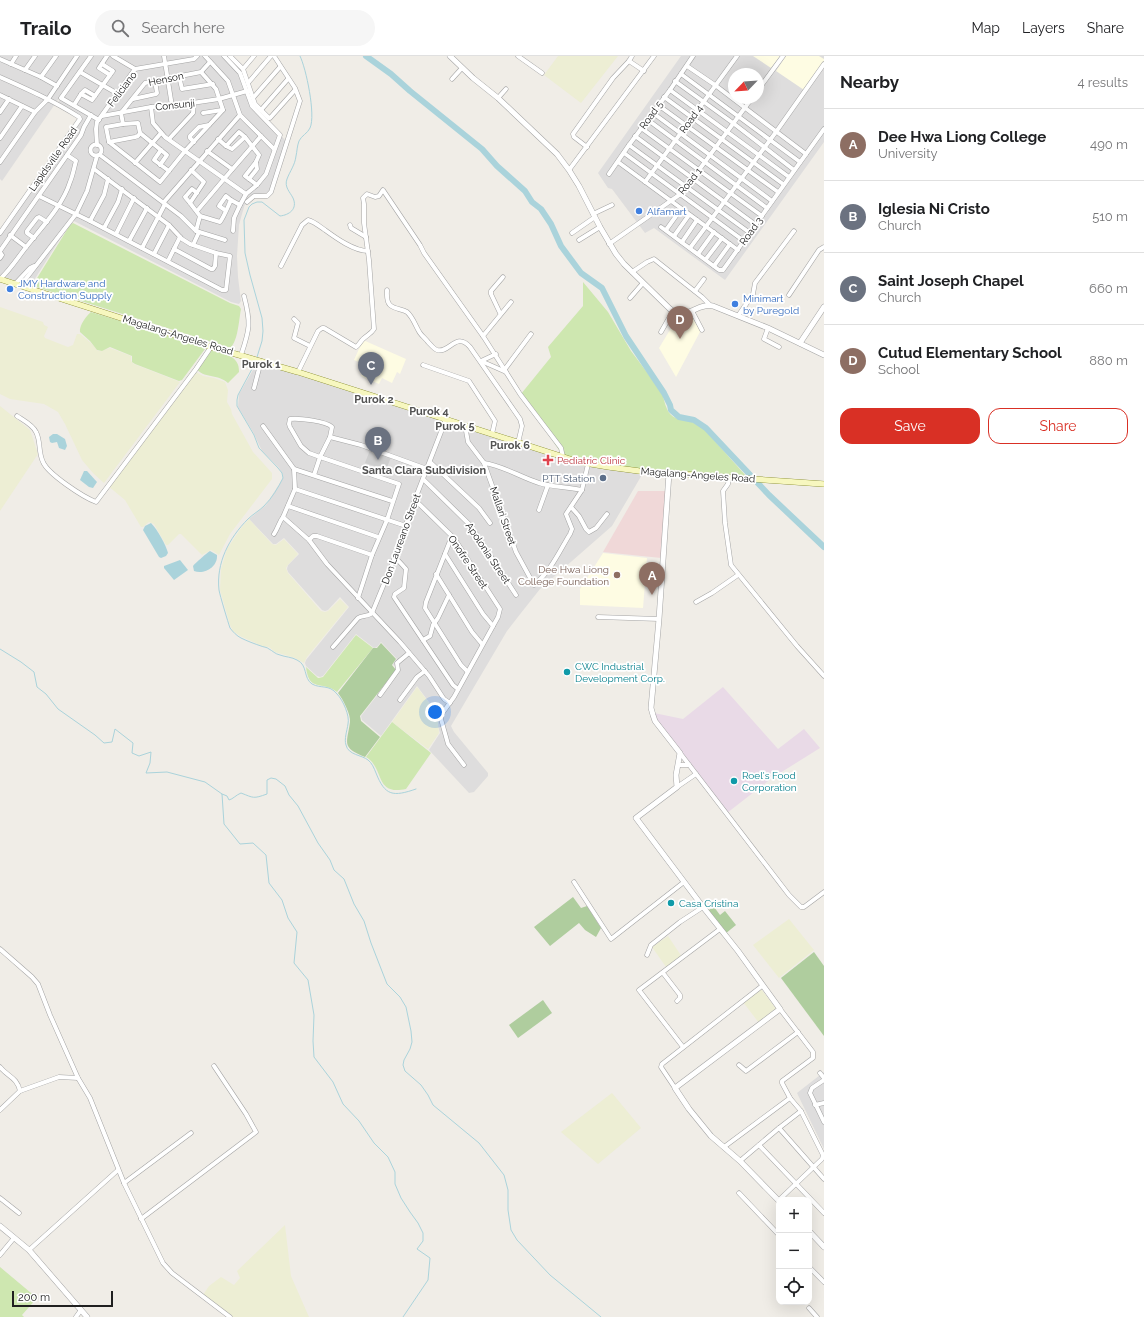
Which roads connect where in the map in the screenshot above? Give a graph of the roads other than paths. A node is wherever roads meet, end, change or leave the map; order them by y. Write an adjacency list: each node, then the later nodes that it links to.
1 (16, 56): 27 (street)
2 (35, 56): 35 (street)
3 (56, 56): 43 (street)
4 (77, 56): 54 (street)
5 (91, 56): 37 (street)
6 (107, 56): 52 (street)
7 (113, 56): 24 (street)
8 (123, 56): 24 (street)
9 (164, 56): 28 (street)
10 (197, 56): 28 (street, Feliciano)
11 (205, 56): 26 (street)
12 (224, 56): 58 (street)
13 (254, 56): 34 (street)
14 (273, 56): 31 (street); 50 (street)
15 (450, 56): 32 (street)
16 (518, 56): 39 (street)
17 (632, 56): 25 (street)
18 (654, 56): 36 (street)
19 (693, 56): 30 (street, Road 5)
20 (737, 56): 53 (street, Road 4)
21 (783, 56): 49 (street)
22 (233, 57): 34 (street)
23 (0, 59): 27 (street)
24 (120, 60): 33 (street)
25 (629, 61): 36 (street); 118 (street)
26 (210, 62): 38 (street); 62 (street)
27 (11, 64): 35 (street)
28 (165, 64): 33 (street, Feliciano); 44 (street)
29 (824, 64): 99 (street)
30 (687, 66): 40 (street, Road 5); 53 (street)
31 (280, 67): 45 (street); 64 (street)
32 (462, 68): 46 (street); 65 (street)
33 (135, 69): 59 (street, Feliciano)
34 (243, 69): 50 (street)
35 (25, 70): 43 (street)
36 (644, 71): 118 (street)
37 (80, 72): 52 (street); 73 (street)
38 (201, 72): 41 (street, Henson); 51 (street)
39 (542, 73)
40 (681, 74): 48 (street, Road 5); 60 (street)
41 (179, 76): 44 (street, Henson); 51 (street)
42 (0, 77): 67 (street, Lapidsville Road)
43 (41, 77): 54 (street)
44 (168, 79): 47 (street, Henson); 76 (street)
45 (288, 79): 56 (street); 80 (street)
46 (452, 79)
47 (155, 81): 68 (street, Henson); 68 (street)
48 (675, 81): 57 (street, Road 5); 70 (street)
49 (764, 82)
50 (248, 83): 64 (street)
51 (213, 84): 69 (street)
52 (102, 85): 59 (street); 73 (street)
53 (715, 85): 60 (street, Road 4); 78 (street)
54 (56, 86): 67 (street)
55 (506, 89): 65 (street)
56 (295, 90): 80 (street); 174 (street)
57 (670, 90): 63 (street, Road 5); 81 (street)
58 (247, 91): 62 (street, Consunji); 124 (street)
59 (118, 94): 90 (street, Feliciano)
60 (708, 94): 70 (street, Road 4); 89 (street)
61 (0, 95): 66 (street)
62 (233, 95): 69 (street, Consunji); 88 (street)
63 (664, 97): 74 (street, Road 5); 91 (street)
64 (253, 98): 80 (street)
65 (498, 98): 145 (street)
66 (9, 99): 75 (street); 82 (street)
67 (48, 99): 83 (street); 208 (street, Lapidsville Road)
68 (133, 99): 84 (street, Henson)
69 (219, 99): 71 (street, Consunji); 79 (street)
70 (703, 102): 81 (street, Road 4); 93 (street)
71 (194, 103): 76 (street, Consunji); 107 (street)
72 (747, 104): 78 (street, Road 1)
73 (74, 105): 87 (street)
74 (658, 105): 86 (street, Road 5); 95 (street)
75 (22, 106): 83 (street); 106 (street)
76 (172, 106): 77 (street, Consunji)
77 (151, 107): 84 (street, Consunji); 101 (street)
78 (744, 108): 89 (street, Road 1); 99 (street)
79 (223, 110): 85 (street); 125 (street)
80 (261, 110)
81 (697, 110): 91 (street, Road 4); 98 (street)
82 (0, 112)
83 (35, 112): 134 (street)
84 (121, 113): 90 (street, Consunji); 94 (street)
85 (203, 113)
86 (653, 113): 92 (street, Road 5); 102 (street)
87 (91, 115): 90 (street); 131 (street)
88 (240, 115): 103 (street); 108 (street)
89 (738, 116): 93 (street, Road 1); 110 (street)
90 (100, 118): 114 (street)
91 (692, 118): 95 (street, Road 4); 109 (street)
92 (648, 120): 96 (street, Road 5); 111 (street)
93 (733, 123): 98 (street, Road 1); 121 (street)
94 (122, 124): 100 (street); 112 (street)
95 (686, 125): 102 (street, Road 4); 119 (street)
96 (641, 128): 104 (street, Road 5); 120 (street)
97 (824, 129): 128 (street, Road 3)
98 (728, 131): 109 (street, Road 1); 130 (street)
99 (776, 132): 110 (street); 128 (street)
100 (140, 133): 112 (street); 113 (street)
101 (161, 133): 107 (street); 113 (street)
102 (680, 133): 111 (street, Road 4); 127 (street)
103 (261, 136): 117 (street); 124 (street)
104 (635, 136): 115 (street, Road 5); 132 (street)
105 (245, 137): 116 (street); 116 (street); 117 (street)
106 (0, 138)
107 (169, 139): 125 (street)
108 (218, 139): 116 (street); 123 (street)
109 (721, 139): 119 (street, Road 1); 136 (street)
110 (770, 139): 121 (street); 137 (street)
111 (675, 141): 120 (street, Road 4); 139 (street)
112 (108, 142): 138 (street)
113 (151, 142): 122 (street); 138 (street)
114 (97, 145): 129 (street); 129 (street)
115 (628, 145): 126 (street, Road 5); 141 (street)
116 (226, 146)
117 (253, 147): 143 (street); 159 (street)
118 (587, 147): 145 (street)
119 (716, 147): 127 (street, Road 1); 147 (street)
120 (669, 148): 132 (street, Road 4); 146 (street)
121 (764, 148): 130 (street); 148 (street)
122 (161, 150): 140 (street); 140 (street)
123 (208, 150): 133 (street); 143 (street)
124 (274, 150): 159 (street)
125 (185, 151): 133 (street); 149 (street)
126 (624, 153): 135 (street, Road 5); 151 (street)
127 (710, 154): 139 (street, Road 1); 153 (street)
128 (806, 154): 137 (street, Road 3)
129 (98, 155): 142 (street); 176 (street)
130 (759, 155): 136 (street); 152 (street)
131 (67, 156): 168 (street); 177 (street)
132 (664, 157): 141 (street, Road 4); 156 (street)
133 (198, 161): 144 (street); 155 (street)
134 (0, 162)
135 (618, 162): 150 (street, Road 5); 157 (street)
136 (753, 162): 147 (street); 158 (street)
137 (800, 162): 148 (street, Road 3)
138 (135, 163): 149 (street)
139 (705, 163): 146 (street, Road 1); 160 (street)
140 (160, 165): 149 (street)
141 (657, 166): 151 (street, Road 4); 161 (street)
142 (94, 169): 154 (street); 186 (street)
143 (232, 169): 155 (street)
144 (191, 170): 164 (street); 176 (street)
145 (569, 170): 189 (street)
146 (699, 170): 156 (street, Road 1); 165 (street)
147 (748, 170): 153 (street); 163 (street)
148 (794, 170): 152 (street, Road 3)
149 (169, 171)
150 (609, 174)
151 (651, 174): 157 (street, Road 4); 167 (street)
152 (789, 177): 158 (street, Road 3)
153 (742, 178): 160 (street); 172 (street)
154 (108, 179): 162 (street); 194 (street)
155 (224, 179): 166 (street); 185 (street)
156 (693, 179): 161 (street, Road 1); 175 (street)
157 (645, 182): 171 (street)
158 (784, 184): 163 (street, Road 3)
159 (257, 185): 166 (street)
160 (736, 185): 165 (street); 181 (street)
161 (686, 187): 167 (street, Road 1); 184 (street)
162 (122, 189): 169 (street); 202 (street)
163 (778, 192): 172 (street, Road 3)
164 (197, 193): 173 (street); 173 (street)
165 (731, 193): 175 (street); 190 (street)
166 (246, 194): 179 (street)
167 (680, 194): 171 (street, Road 1); 192 (street)
168 (39, 196): 177 (street); 212 (street)
169 (134, 198): 180 (street); 211 (street)
170 (231, 200): 179 (street); 183 (street); 183 (street)
171 (671, 201): 182 (street); 223 (street, Road 1)
172 (772, 201): 181 (street, Road 3)
173 (190, 202): 185 (street)
174 (248, 202)
175 (724, 202): 184 (street); 198 (street)
176 (164, 203): 191 (street); 204 (street)
177 (59, 205): 186 (street); 195 (street)
178 (612, 205): 189 (street)
179 (240, 206): 205 (street)
180 (146, 208): 191 (street); 220 (street)
181 (767, 208): 190 (street, Road 3)
182 (681, 209): 187 (street); 203 (street)
183 (225, 210): 188 (street)
184 (718, 210): 192 (street); 210 (street)
185 (197, 211): 188 (street)
186 (76, 214): 194 (street); 246 (street)
187 (689, 215): 193 (street); 213 (street)
188 (200, 216): 204 (street)
189 (594, 216): 200 (street); 209 (street)
190 (762, 216): 198 (street, Road 3)
191 (158, 217): 197 (street); 228 (street)
192 (712, 218): 199 (street); 221 (street)
193 (697, 220): 199 (street); 222 (street)
194 (90, 221): 202 (street)
195 (47, 222): 216 (street); 216 (street)
196 (350, 224): 215 (street)
197 (170, 225): 214 (street); 235 (street)
198 (756, 225): 210 (street, Road 3)
199 (706, 226): 207 (street); 229 (street)
200 (600, 227): 219 (street); 223 (street)
201 (661, 227): 203 (street)
202 (104, 228): 211 (street)
203 (666, 230): 213 (street)
204 (198, 231): 218 (street); 225 (street)
205 (233, 231)
206 (794, 231): 263 (street)
207 (714, 232): 217 (street); 236 (street)
208 (0, 233)
209 (572, 233)
210 (750, 233): 221 (street, Road 3)
211 (116, 234): 220 (street)
212 (10, 235): 226 (street); 232 (street)
213 (674, 236): 222 (street)
214 (180, 237): 225 (street); 230 (street)
215 (366, 237): 233 (street); 269 (street)
216 (34, 238): 226 (street)
217 (722, 238): 224 (street); 238 (street)
218 (225, 240)
219 (579, 240)
220 (129, 241): 228 (street)
221 (744, 241): 231 (street, Road 3)
222 (682, 242): 229 (street)
223 (609, 244): 243 (street)
224 (730, 244): 231 (street); 241 (street)
225 (192, 245): 234 (street)
226 (26, 247): 247 (street)
227 (824, 247): 254 (street)
228 (142, 248): 235 (street)
229 (690, 248): 236 (street)
230 (174, 249): 234 (street); 239 (street)
231 (738, 250): 241 (street, Road 3)
232 (0, 251): 237 (street)
233 (368, 251): 240 (street); 271 (street)
234 (216, 253): 239 (street)
235 (154, 254): 239 (street)
236 (698, 254): 238 (street)
237 (0, 258)
238 (706, 260): 241 (street)
239 (168, 261)
240 (281, 266)
241 (714, 266)
242 (678, 271): 244 (street)
243 (632, 272): 244 (street); 249 (street)
244 (674, 276): 253 (street)
245 (503, 277): 262 (street)
246 (23, 278): 250 (street); 251 (street)
247 (0, 279): 250 (main road, Magalang-Angeles Road)
248 (704, 279): 253 (street)
249 (643, 283): 256 (street); 260 (street)
250 (15, 284): 251 (main road, Magalang-Angeles Road)
251 (21, 285): 273 (main road, Magalang-Angeles Road)
252 (387, 290): 278 (street)
253 (695, 291): 258 (street)
254 (789, 295)
255 (244, 296): 276 (street)
256 (630, 298)
257 (511, 302): 262 (street)
258 (710, 305): 261 (street); 263 (street)
259 (824, 307): 270 (street)
260 (673, 311): 261 (street); 267 (street)
261 (692, 311): 266 (street)
262 (500, 313): 269 (street)
263 (738, 316): 265 (street)
264 (294, 320): 271 (street)
265 (768, 328): 270 (street); 272 (street)
266 (702, 330)
267 (661, 332)
268 (531, 334): 280 (street)
269 (484, 336): 274 (street)
270 (800, 343): 275 (street)
271 (310, 346): 281 (street)
272 (779, 346)
273 (211, 347): 276 (main road, Magalang-Angeles Road); 283 (street)
274 (496, 354): 278 (street); 280 (street)
275 (824, 354)
276 (241, 355): 277 (main road, Magalang-Angeles Road)
277 (260, 361): 281 (main road, Magalang-Angeles Road); 282 (street)
278 (480, 361): 280 (street); 289 (street)
279 (423, 365): 287 (street)
280 (506, 371): 290 (street)
281 (298, 372): 284 (main road, Magalang-Angeles Road)
282 (254, 388)
283 (17, 416)
284 (446, 419): 286 (main road, Magalang-Angeles Road); 292 (street, Don Laureano Street)
285 (263, 426): 295 (street)
286 (468, 426): 287 (main road, Magalang-Angeles Road); 293 (street, Mallari Street)
287 (492, 434): 289 (main road, Magalang-Angeles Road)
288 (330, 437): 291 (street); 291 (street); 296 (street)
289 (518, 443): 290 (main road, Magalang-Angeles Road)
290 (563, 456): 294 (main road, Magalang-Angeles Road)
291 (320, 457): 298 (street); 306 (street)
292 (430, 462): 296 (street, Don Laureano Street); 313 (street)
293 (484, 463): 302 (street); 308 (street, Mallari Street)
294 (588, 464): 297 (main road, Magalang-Angeles Road); 304 (street)
295 (294, 469): 298 (street); 303 (street)
296 (428, 469): 300 (street, Don Laureano Street)
297 (669, 473): 299 (main road, Magalang-Angeles Road); 330 (street)
298 (314, 475): 306 (street)
299 (732, 477): 301 (main road, Magalang-Angeles Road); 323 (street)
300 (423, 480): 305 (street, Don Laureano Street); 325 (street, Apolonia Street)
301 (824, 484)
302 (548, 485): 304 (street); 309 (street)
303 (295, 489): 307 (street); 312 (street)
304 (582, 490): 308 (street)
305 (415, 500): 314 (street, Don Laureano Street); 316 (street, Onofre Street)
306 (392, 502): 312 (street)
307 (288, 506): 311 (street); 317 (street)
308 (571, 508): 310 (street)
309 (539, 510)
310 (607, 514)
311 (283, 517): 315 (street); 318 (street)
312 (386, 520): 314 (street); 317 (street)
313 (490, 523)
314 (406, 526): 321 (street, Don Laureano Street)
315 (274, 534)
316 (452, 536): 319 (street); 332 (street, Onofre Street)
317 (378, 537): 320 (street)
318 (310, 540): 320 (street); 326 (street)
319 (445, 554): 322 (street); 332 (street)
320 (372, 555): 326 (street)
321 (395, 557): 328 (street, Don Laureano Street); 333 (street)
322 (436, 574): 324 (street); 331 (street)
323 (738, 575): 327 (street); 339 (street)
324 (449, 595): 331 (street); 334 (street)
325 (516, 595)
326 (358, 598): 328 (street)
327 (696, 602)
328 (372, 613): 335 (street); 336 (street)
329 (598, 616): 330 (street)
330 (659, 618): 344 (street)
331 (435, 624): 333 (street); 338 (street)
332 (493, 626): 334 (street)
333 (423, 640): 340 (street)
334 (482, 644): 338 (street)
335 (333, 648)
336 (409, 653): 337 (street); 341 (street)
337 (425, 671): 342 (street); 343 (street)
338 (467, 671): 340 (street)
339 (824, 676)
340 (458, 689): 343 (street)
341 (380, 695)
342 (400, 700)
343 (450, 703): 345 (street)
344 (680, 753): 346 (street); 347 (street)
345 (464, 765)
346 (678, 765): 347 (street); 349 (street)
347 (689, 765): 348 (street)
348 (696, 774): 349 (street); 352 (street)
349 (677, 787): 351 (street)
350 (574, 882): 351 (street)
351 (684, 882): 353 (street)
352 (824, 892)
353 (702, 907): 354 (street); 356 (street)
354 (720, 929): 357 (street); 358 (street)
355 (0, 949): 367 (street)
356 (647, 955)
357 (664, 973): 359 (street); 362 (street)
358 (762, 986): 360 (street); 362 (street)
359 (677, 1001)
360 (780, 1009): 361 (street); 369 (street)
361 (798, 1032): 363 (street); 371 (street)
362 (682, 1047): 369 (street)
363 (739, 1065)
364 (214, 1066): 393 (street)
365 (0, 1067): 370 (street)
366 (820, 1073): 368 (street)
367 (78, 1078): 370 (street); 383 (street)
368 (824, 1079): 373 (street)
369 (675, 1088): 380 (street)
370 (20, 1091): 374 (street)
371 (790, 1098): 375 (street); 380 (street)
372 (824, 1103): 373 (street)
373 (816, 1105): 376 (street)
374 (0, 1110)
375 (801, 1111): 377 (street); 382 (street)
376 (824, 1122)
377 (779, 1128): 379 (street); 382 (street)
378 (191, 1134): 385 (street)
379 (759, 1145): 381 (street); 386 (street)
380 (724, 1147): 381 (street)
381 (740, 1161): 388 (street)
382 (814, 1168): 384 (street); 386 (street)
383 (118, 1170): 385 (street); 399 (street)
384 (824, 1179)
385 (124, 1183): 393 (street)
386 (797, 1183): 389 (street); 392 (street)
387 (739, 1193): 395 (street)
388 (776, 1197)
389 (782, 1197)
390 (0, 1198): 391 (street)
391 (19, 1212)
392 (824, 1213)
393 (141, 1219): 407 (street)
394 (0, 1226): 397 (street)
395 (777, 1233)
396 (811, 1233): 398 (street)
397 (14, 1238): 399 (street); 400 (street)
398 (824, 1247)
399 (29, 1250): 404 (street)
400 (0, 1255)
401 (811, 1269): 402 (street)
402 (824, 1282)
403 (809, 1308): 408 (street)
404 (81, 1310): 405 (street); 406 (street)
405 (76, 1317)
406 (87, 1317)
407 (230, 1317)
408 (817, 1317)

